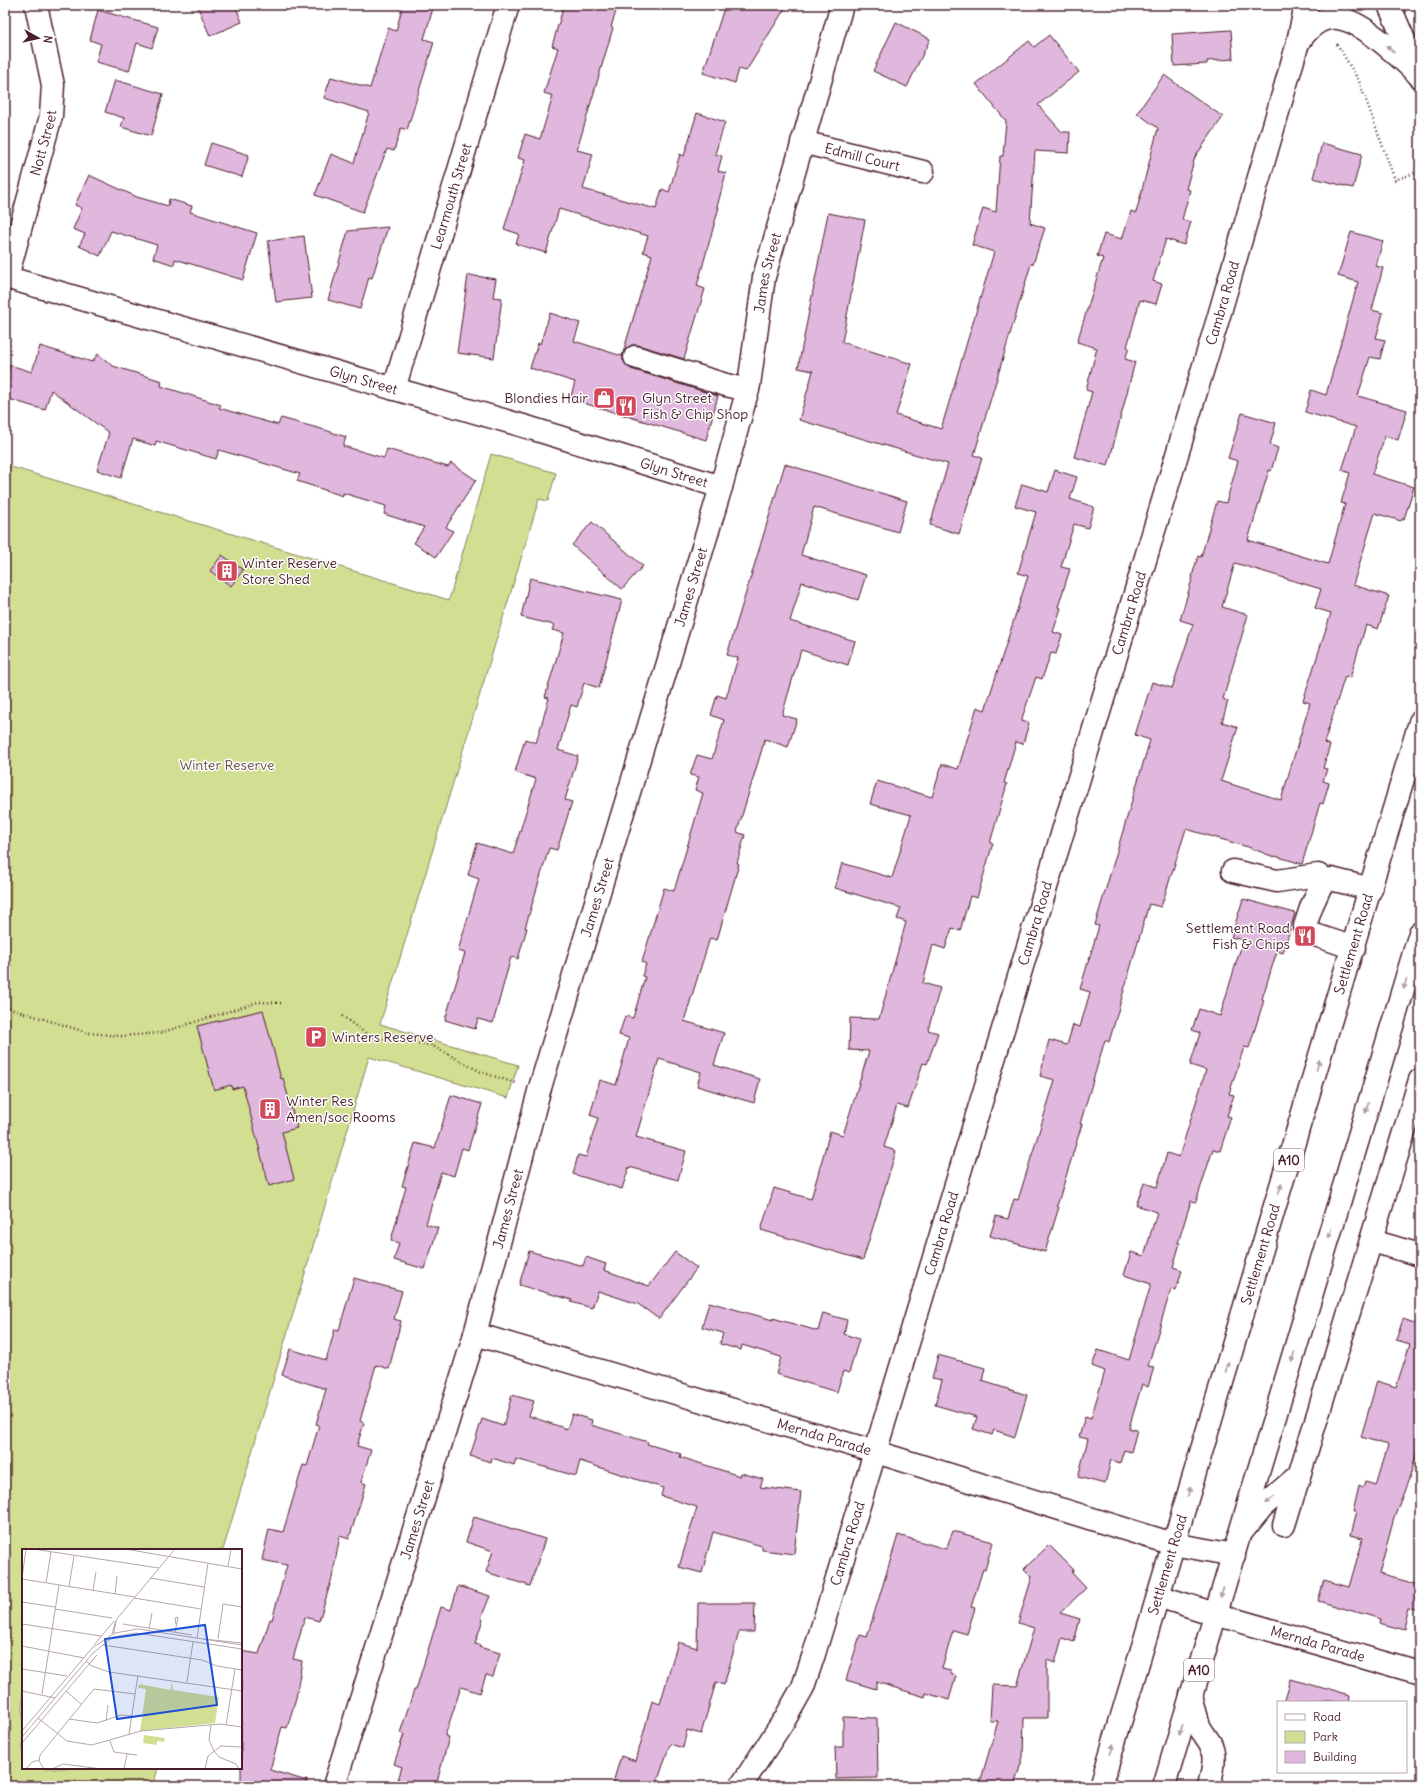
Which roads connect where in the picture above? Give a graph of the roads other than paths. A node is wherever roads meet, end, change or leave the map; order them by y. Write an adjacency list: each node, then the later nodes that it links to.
1 (36, 5): 10 (main road, Nott Street)
2 (508, 5): 12 (main road, Learmouth Street)
3 (842, 5): 8 (main road, James Street)
4 (1306, 5): 6 (main road, Cambra Road)
5 (1389, 5): 7 (main road)
6 (1297, 46): 7 (main road, Cambra Road, one-way to 6); 25 (main road, Cambra Road)
7 (1420, 76)
8 (802, 142): 9 (main road, Edmill Court); 13 (main road, James Street)
9 (923, 172)
10 (6, 277): 12 (main road, Glyn Street)
11 (635, 358): 13 (main road)
12 (394, 388): 14 (main road, Glyn Street)
13 (748, 390): 14 (main road, James Street)
14 (721, 487): 24 (main road, James Street)
15 (1420, 722): 18 (main road, Settlement Road / A10)
16 (1233, 871): 17 (main road)
17 (1327, 881): 18 (main road); 20 (main road)
18 (1371, 889): 20 (main road, Settlement Road / A10)
19 (1420, 933): 28 (main road, A10, one-way to 28)
20 (1354, 948): 29 (main road, Settlement Road / A10, one-way to 20)
21 (1420, 1080): 22 (main road)
22 (1372, 1241): 23 (main road); 26 (main road)
23 (1420, 1255)
24 (475, 1334): 25 (main road, Mernda Parade); 35 (main road, James Street)
25 (876, 1452): 29 (main road, Mernda Parade); 36 (main road, Cambra Road)
26 (1300, 1474): 27 (main road); 28 (main road, one-way to 28)
27 (1284, 1525)
28 (1240, 1534): 30 (main road, A10)
29 (1173, 1544): 30 (main road, Mernda Parade); 31 (main road, Settlement Road / A10)
30 (1234, 1555): 32 (main road, A10, one-way to 32)
31 (1158, 1596): 32 (main road, Mernda Parade); 37 (main road, Settlement Road / A10, one-way to 31)
32 (1215, 1614): 33 (main road, Mernda Parade); 34 (main road, A10)
33 (1420, 1673)
34 (1191, 1695): 38 (main road, A10, one-way to 38); 39 (main road)
35 (334, 1786)
36 (741, 1786)
37 (1101, 1786)
38 (1164, 1786)
39 (1209, 1786)

